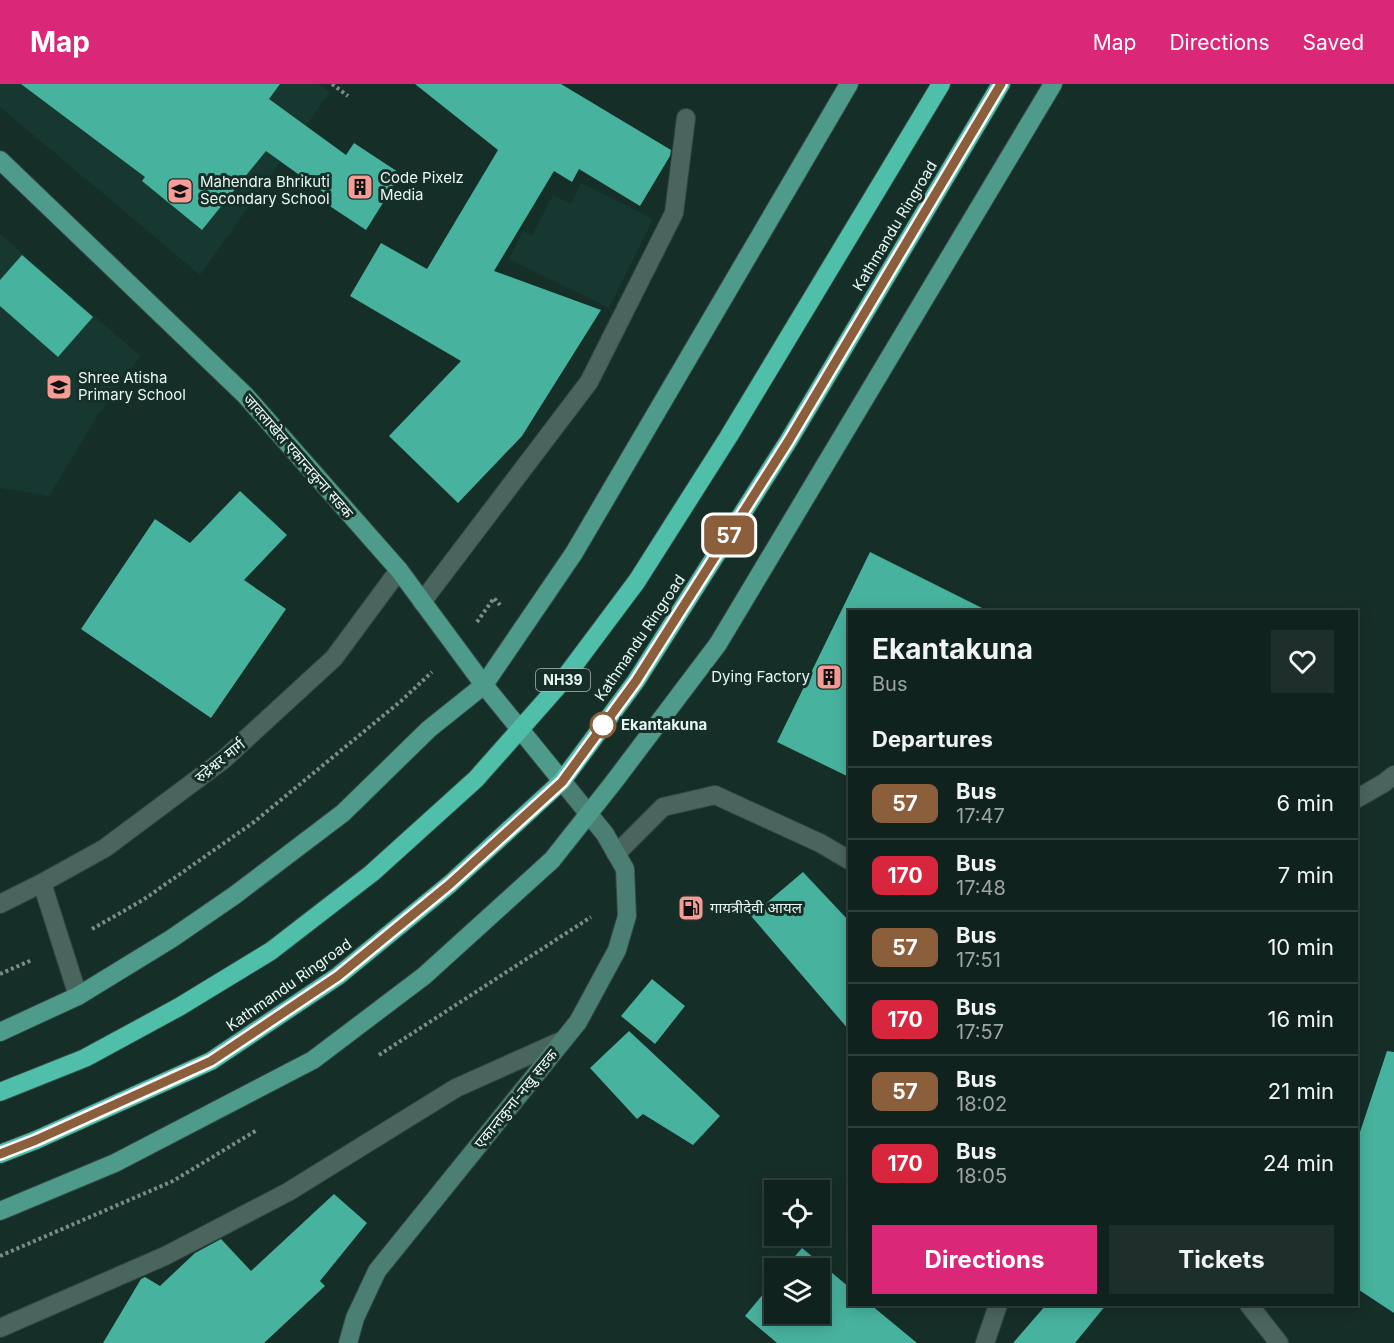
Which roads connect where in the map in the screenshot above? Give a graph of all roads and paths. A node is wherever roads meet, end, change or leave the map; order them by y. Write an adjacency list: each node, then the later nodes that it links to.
1 (332, 84): 6 (path)
2 (849, 84): 11 (main road)
3 (941, 84): 13 (highway, NH39)
4 (1001, 84): 15 (highway, Kathmandu Ringroad)
5 (1053, 84): 17 (main road)
6 (348, 96)
7 (686, 118): 10 (street)
8 (0, 160): 9 (main road, जावलाखेल एकान्तकुना सडक)
9 (399, 570): 10 (main road, जावलाखेल एकान्तकुना सडक); 20 (street, रुद्रेश्वर मार्ग)
10 (422, 602): 11 (main road, जावलाखेल एकान्तकुना सडक)
11 (484, 685): 13 (main road, जावलाखेल एकान्तकुना सडक); 25 (main road)
12 (401, 701): 23 (path)
13 (520, 730): 15 (main road, जावलाखेल एकान्तकुना सडक); 29 (highway, NH39)
14 (1394, 775): 16 (street)
15 (562, 782): 17 (main road, एकान्तकुना-नखु सडक); 30 (highway, Kathmandu Ringroad)
16 (1358, 798)
17 (589, 813): 18 (main road, एकान्तकुना-नखु सडक); 31 (main road)
18 (616, 854): 19 (street); 27 (main road, एकान्तकुना-नखु सडक)
19 (848, 859)
20 (42, 883): 21 (street, रुद्रेश्वर मार्ग); 23 (street)
21 (0, 904)
22 (599, 911): 28 (path)
23 (63, 947): 24 (path); 25 (street)
24 (0, 974)
25 (78, 996): 26 (main road)
26 (0, 1032)
27 (563, 1040): 34 (street); 35 (main road, एकान्तकुना-नखु सडक)
28 (370, 1061)
29 (0, 1092)
30 (0, 1154)
31 (0, 1210)
32 (998, 1306): 36 (street)
33 (1250, 1306): 37 (street)
34 (0, 1328)
35 (348, 1343)
36 (985, 1343)
37 (1279, 1343)

